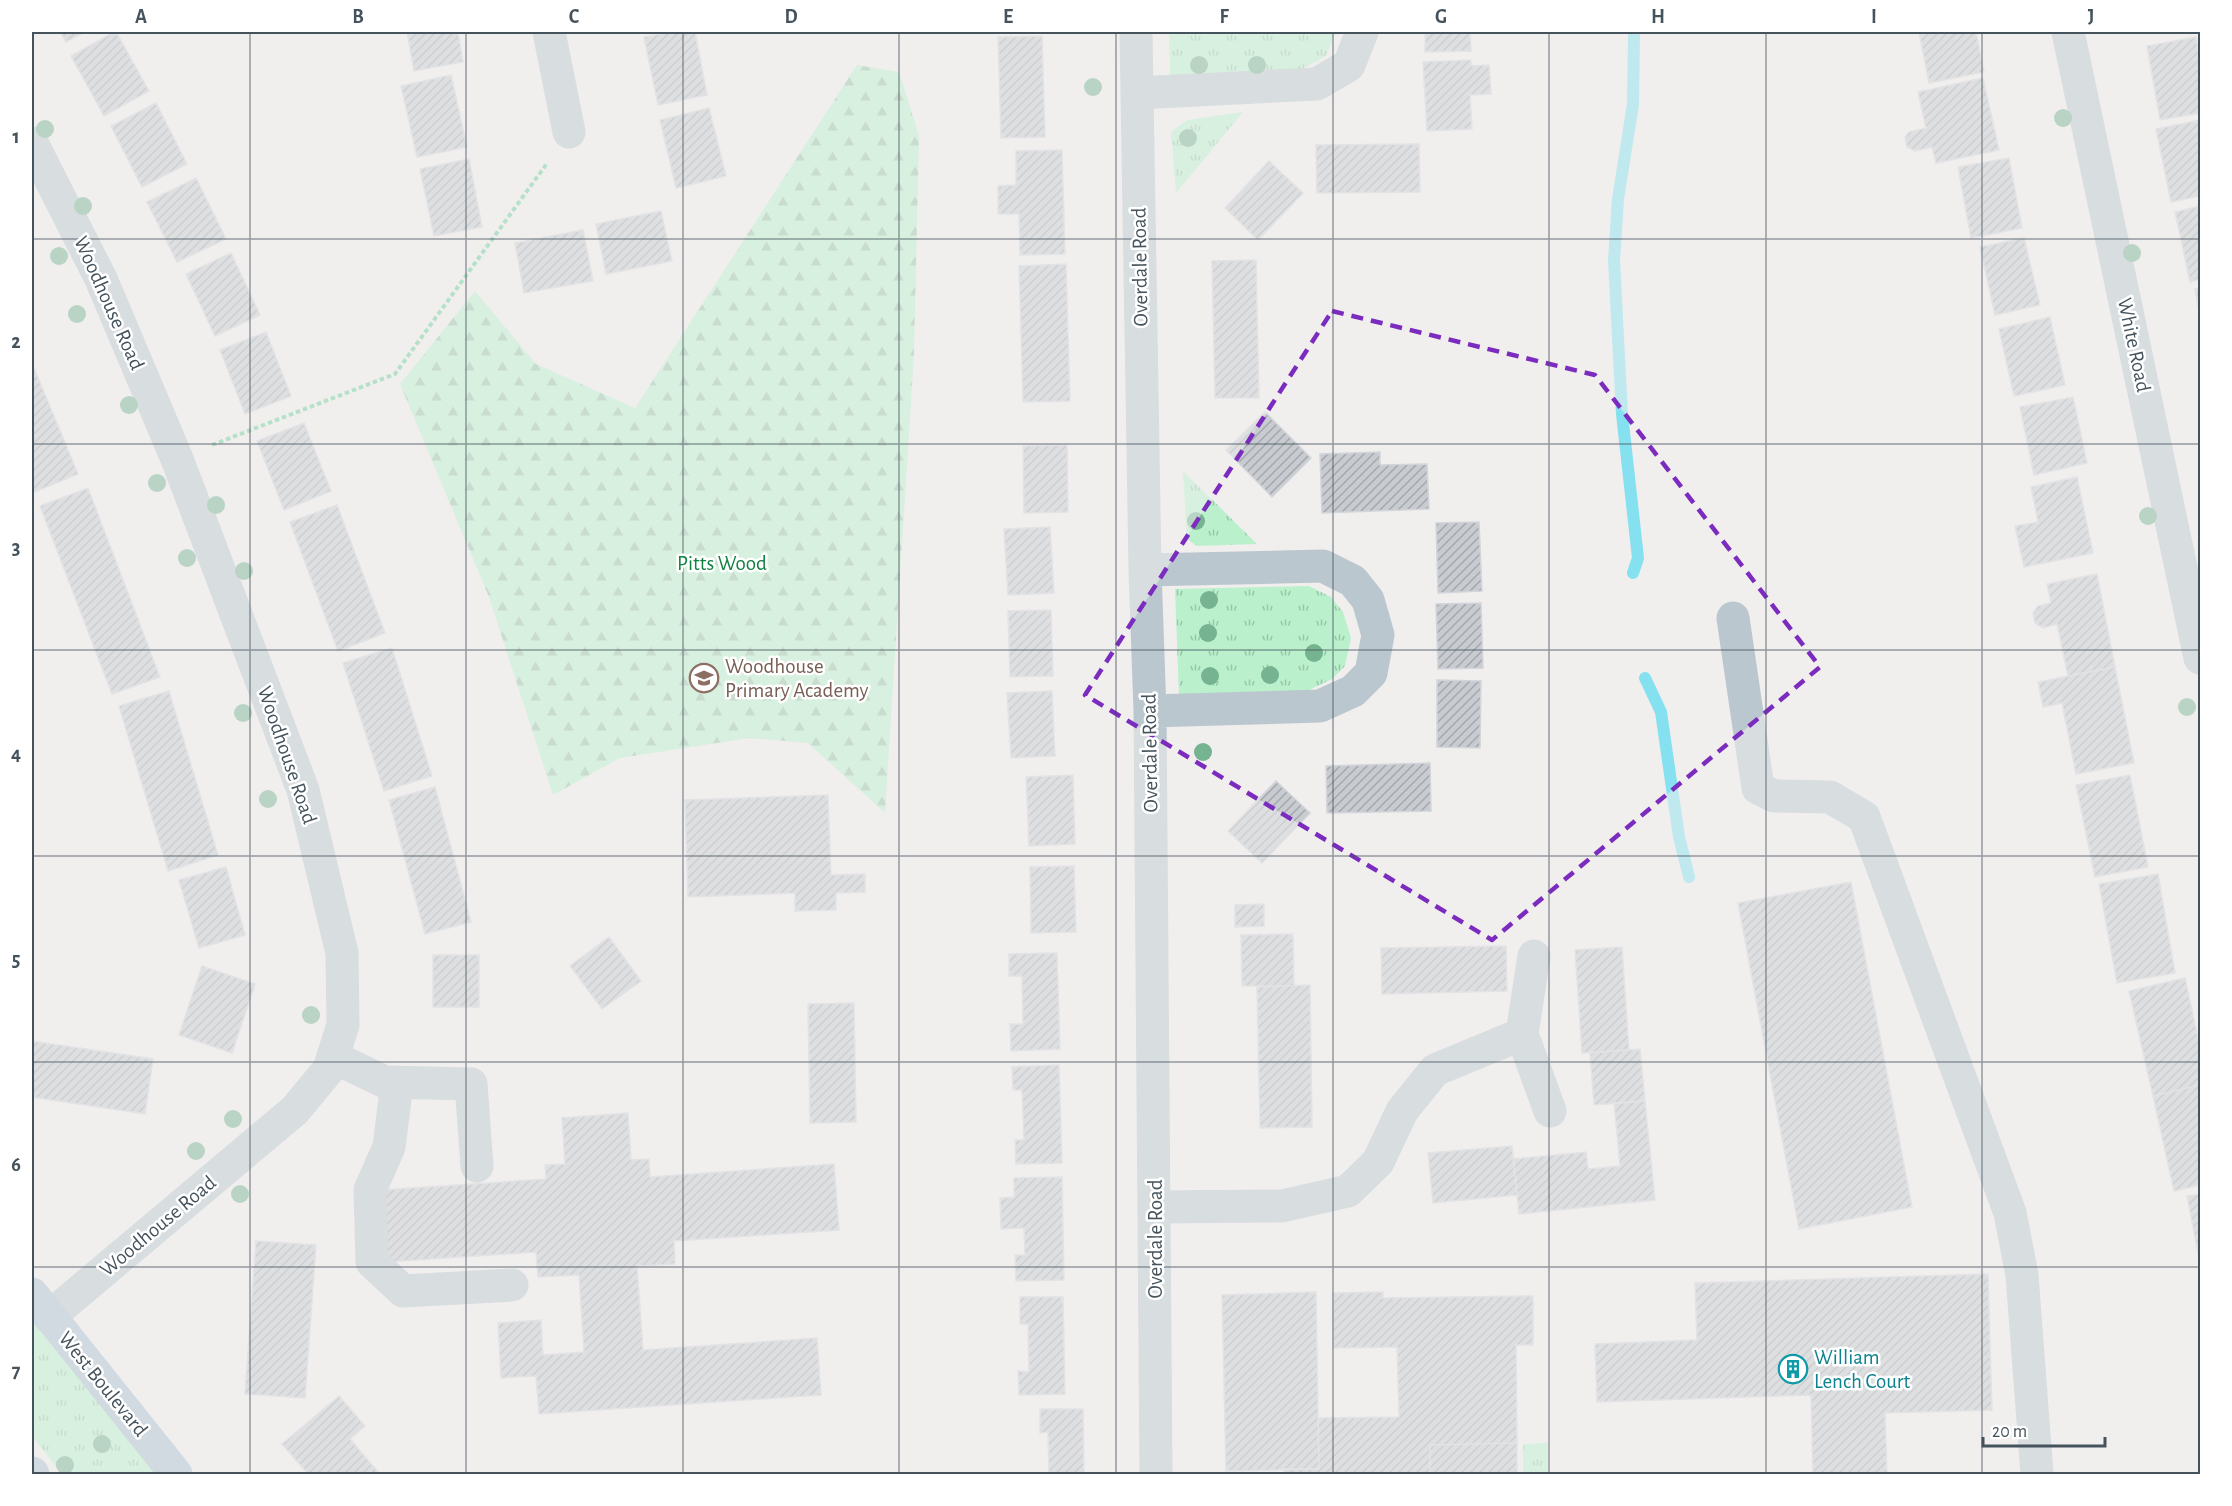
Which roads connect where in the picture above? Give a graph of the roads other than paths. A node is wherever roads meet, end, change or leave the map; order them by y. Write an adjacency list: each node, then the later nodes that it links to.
1 (549, 32): 6 (street)
2 (1136, 32): 5 (street, Overdale Road)
3 (1362, 32): 5 (street)
4 (2068, 32): 9 (street, White Road)
5 (1137, 93): 8 (street, Overdale Road)
6 (569, 132)
7 (32, 143): 15 (street, Woodhouse Road)
8 (1145, 570): 12 (street, Overdale Road); 12 (street)
9 (2192, 578): 11 (street, White Road)
10 (1732, 618): 24 (street)
11 (2200, 658)
12 (1150, 711): 19 (street, Overdale Road)
13 (1534, 956): 14 (street)
14 (1522, 1035): 17 (street); 19 (street)
15 (333, 1056): 16 (street); 21 (street, Woodhouse Road)
16 (397, 1083): 18 (street); 20 (street)
17 (1550, 1111)
18 (477, 1166)
19 (1154, 1207): 23 (street, Overdale Road)
20 (512, 1285)
21 (40, 1305): 22 (main road, West Boulevard)
22 (176, 1474)
23 (1156, 1474)
24 (2037, 1474)

